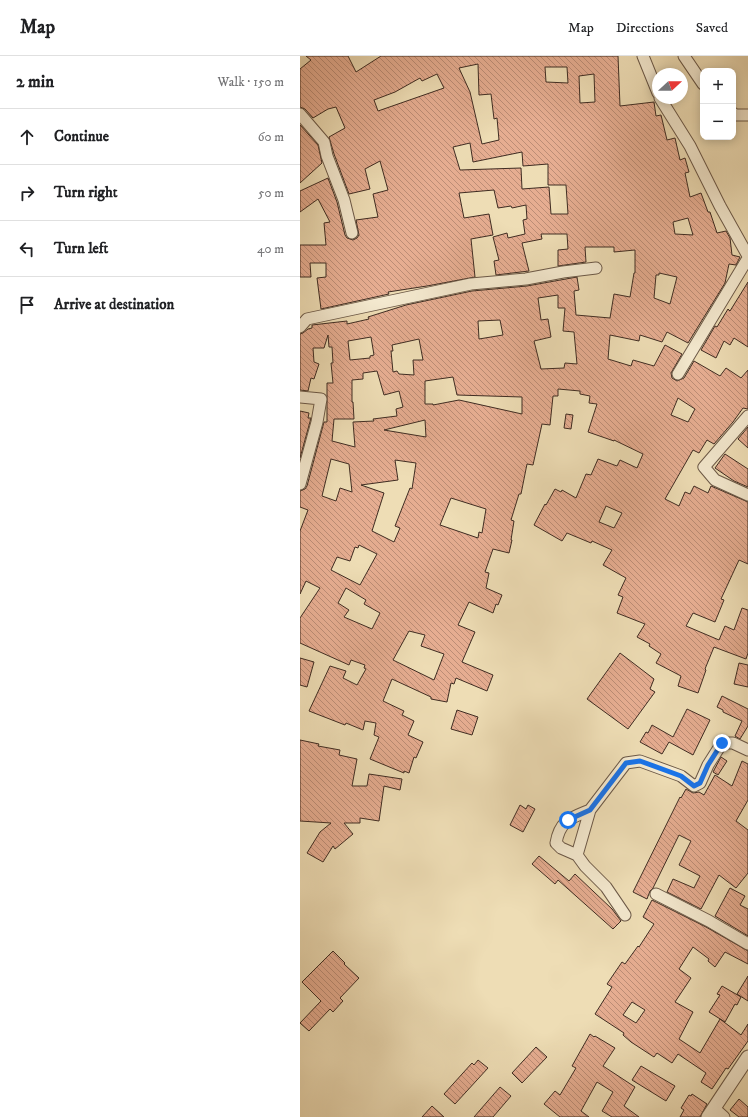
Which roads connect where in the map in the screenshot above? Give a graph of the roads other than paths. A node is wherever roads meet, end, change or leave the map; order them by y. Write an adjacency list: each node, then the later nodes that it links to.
1 (643, 56): 3 (street)
2 (684, 56): 4 (street)
3 (652, 78)
4 (700, 80)
5 (664, 104): 10 (street)
6 (300, 114): 9 (street)
7 (736, 115): 8 (street)
8 (748, 115)
9 (352, 233)
10 (748, 257): 13 (street)
11 (596, 268): 12 (street)
12 (300, 327)
13 (678, 374)
14 (300, 397): 16 (street)
15 (748, 416): 17 (street)
16 (300, 484)
17 (748, 494)
18 (748, 750): 19 (street)
19 (590, 810): 20 (street); 20 (street)
20 (577, 855): 22 (street)
21 (656, 894): 23 (street)
22 (625, 915)
23 (748, 944)
24 (748, 1057): 25 (street)
25 (711, 1113): 26 (street)
26 (724, 1117)

